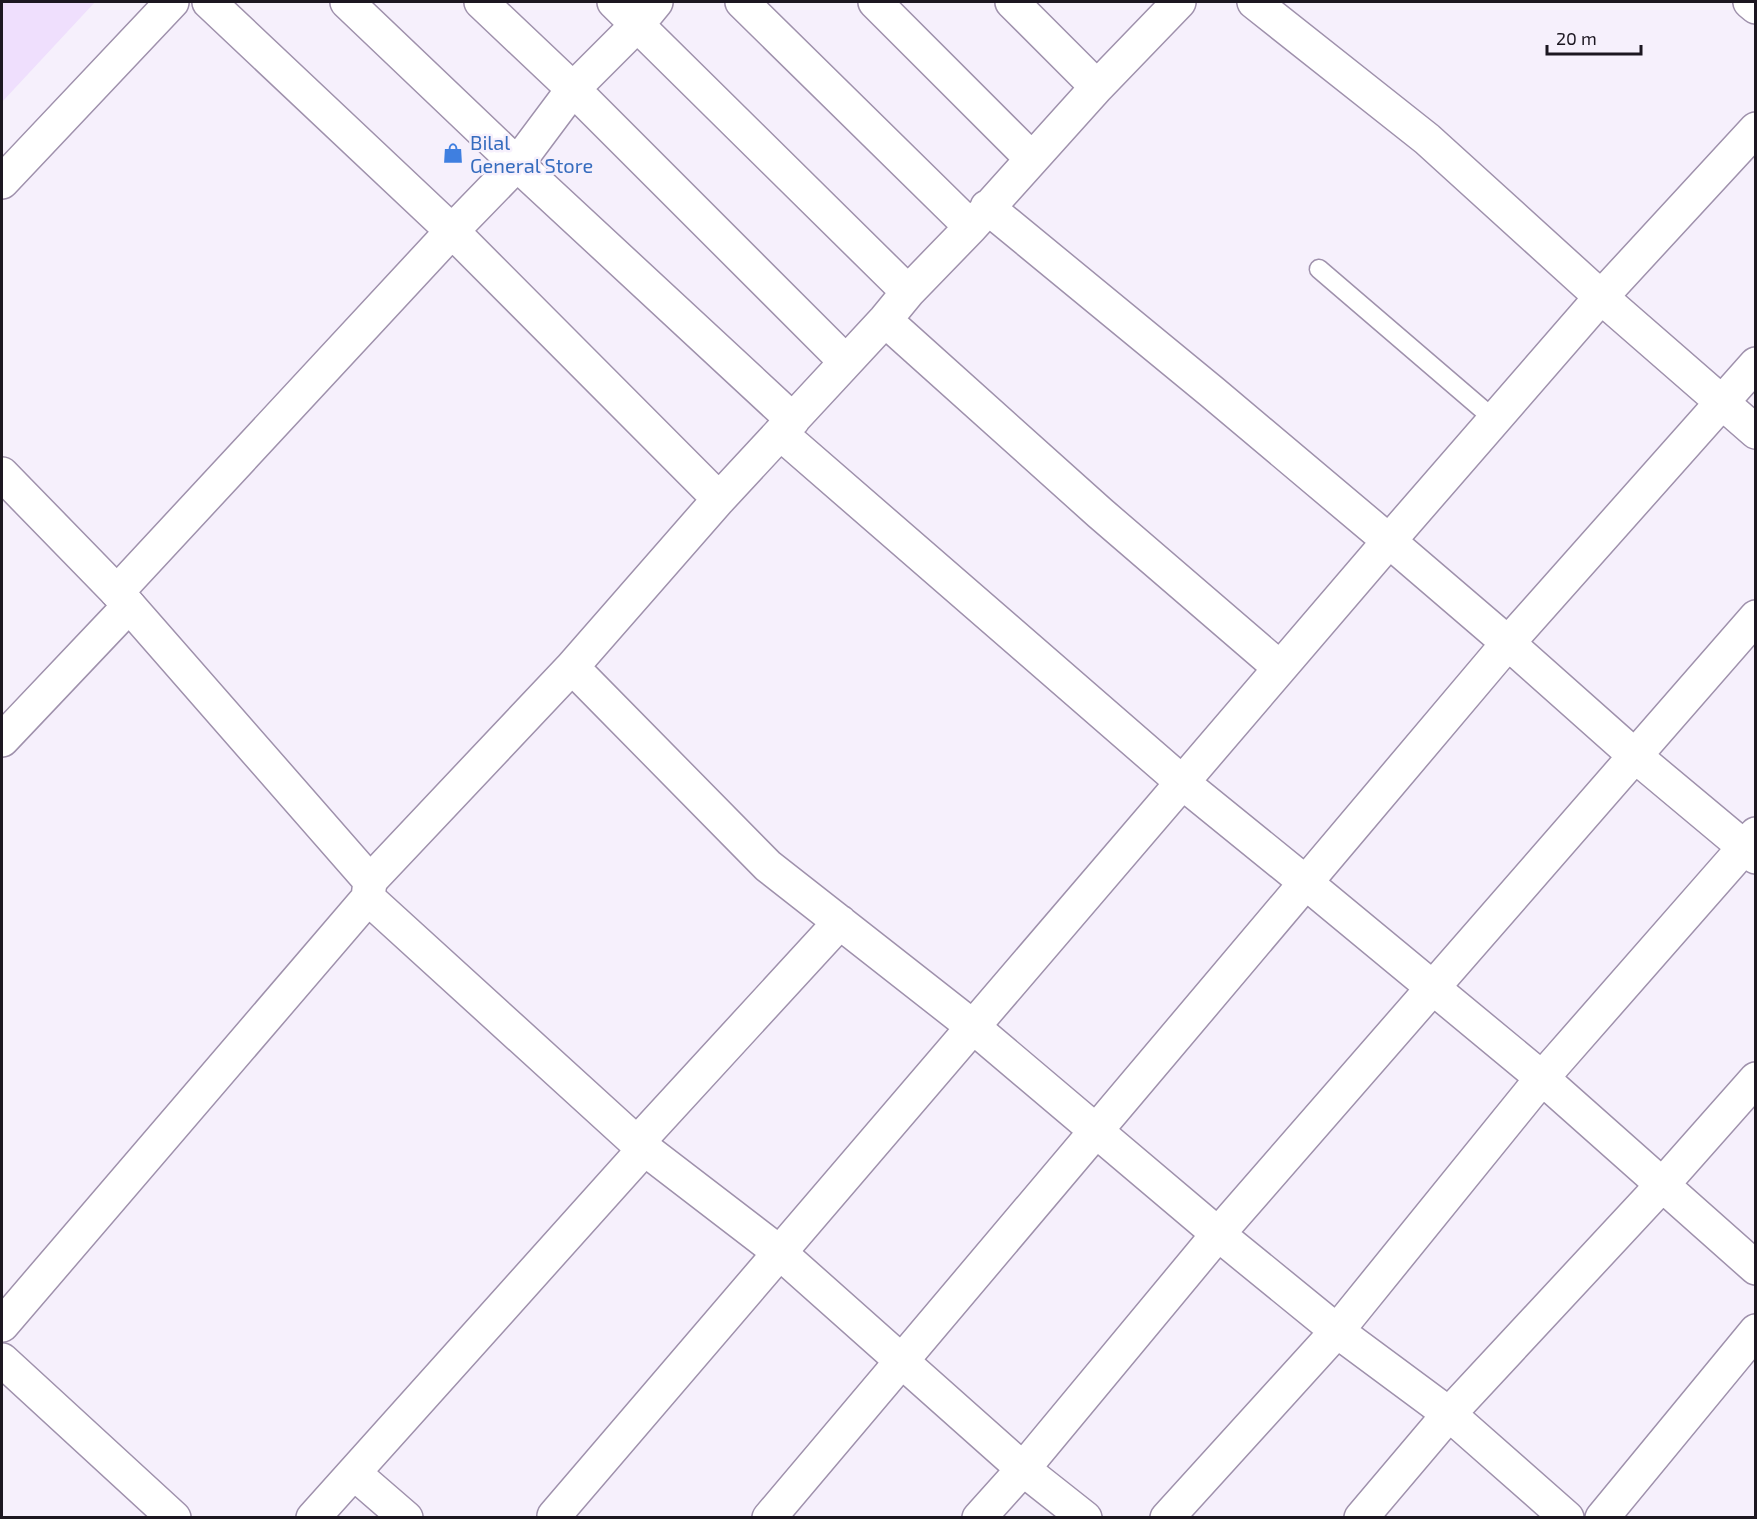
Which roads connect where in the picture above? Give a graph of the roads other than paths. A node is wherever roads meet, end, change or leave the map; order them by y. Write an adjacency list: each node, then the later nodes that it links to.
1 (172, 2): 19 (street)
2 (209, 2): 21 (street)
3 (347, 2): 18 (street)
4 (481, 2): 15 (street)
5 (614, 2): 13 (street)
6 (742, 2): 20 (street)
7 (875, 2): 17 (street)
8 (1011, 2): 14 (street)
9 (1254, 2): 24 (street)
10 (1750, 2): 12 (street)
11 (1166, 6): 14 (street)
12 (1755, 6)
13 (647, 13): 15 (street); 23 (street)
14 (1097, 87): 17 (street)
15 (573, 89): 18 (street); 26 (street)
16 (1755, 129): 24 (street)
17 (1032, 159): 20 (street)
18 (517, 165): 21 (street); 30 (street)
19 (2, 182)
20 (979, 217): 23 (street); 34 (street)
21 (453, 231): 33 (street); 35 (street)
22 (1319, 269): 29 (lane)
23 (908, 292): 25 (street)
24 (1601, 297): 28 (street); 29 (street)
25 (885, 320): 26 (street); 39 (street)
26 (846, 362): 30 (street)
27 (1755, 364): 28 (street)
28 (1723, 402): 31 (street); 37 (street)
29 (1495, 420): 34 (street)
30 (786, 427): 33 (street); 42 (street)
31 (1755, 432)
32 (2, 474): 35 (street)
33 (719, 499): 38 (street)
34 (1389, 541): 37 (street); 39 (street)
35 (123, 599): 40 (street); 45 (street)
36 (1755, 617): 41 (street)
37 (1508, 643): 41 (street); 44 (street)
38 (572, 667): 45 (street); 46 (street)
39 (1280, 668): 42 (street)
40 (2, 740)
41 (1634, 755): 43 (street); 47 (street)
42 (1183, 783): 44 (street); 48 (street)
43 (1752, 846): 49 (street)
44 (1305, 882): 47 (street); 51 (street)
45 (369, 889): 52 (street); 57 (street)
46 (840, 922): 48 (street); 52 (street)
47 (1433, 988): 49 (street); 54 (street)
48 (972, 1026): 51 (street); 55 (street)
49 (1542, 1078): 53 (street); 58 (street)
50 (1755, 1080): 53 (street)
51 (1097, 1130): 54 (street); 61 (street)
52 (641, 1145): 55 (street); 64 (street)
53 (1663, 1184): 56 (street); 62 (street)
54 (1218, 1234): 58 (street); 63 (street)
55 (779, 1252): 61 (street); 65 (street)
56 (1755, 1268)
57 (2, 1324)
58 (1337, 1331): 62 (street); 72 (street)
59 (1755, 1331): 75 (street)
60 (2, 1360): 66 (street)
61 (903, 1361): 63 (street); 69 (street)
62 (1449, 1414): 73 (street); 74 (street)
63 (1023, 1469): 70 (street); 71 (street)
64 (354, 1473): 67 (street); 68 (street)
65 (554, 1516)
66 (174, 1518)
67 (313, 1518)
68 (406, 1518)
69 (769, 1518)
70 (979, 1518)
71 (1085, 1518)
72 (1167, 1518)
73 (1361, 1518)
74 (1567, 1518)
75 (1602, 1518)

